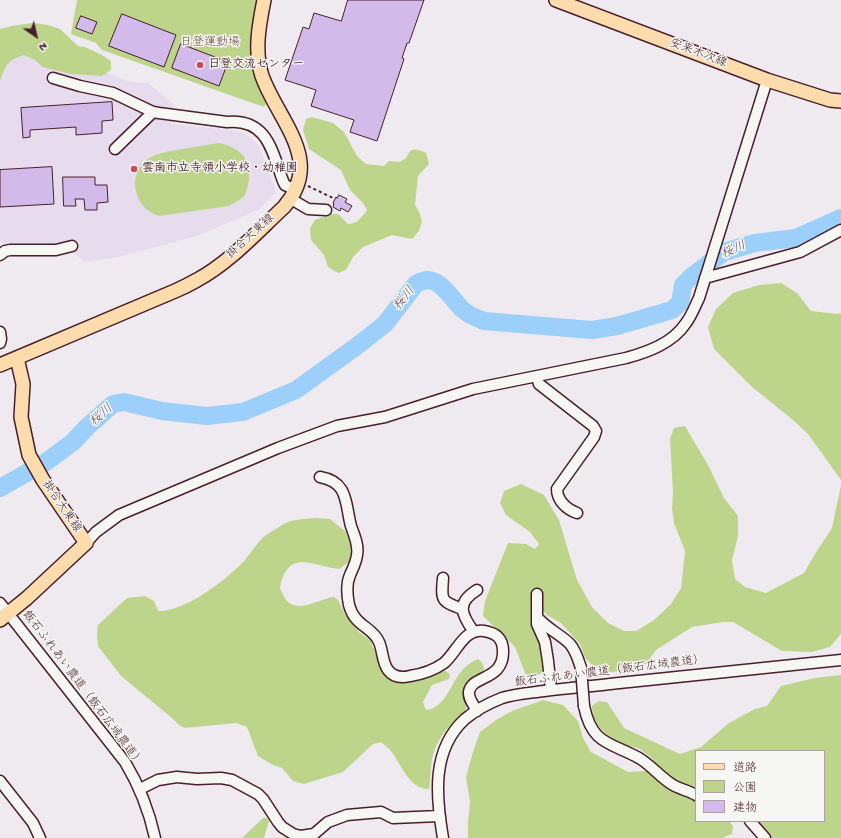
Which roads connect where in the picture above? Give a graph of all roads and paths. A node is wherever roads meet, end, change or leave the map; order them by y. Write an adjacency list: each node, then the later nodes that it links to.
1 (264, 0): 8 (main road, 掛合大東線)
2 (556, 0): 4 (main road, 安来木次線)
3 (53, 78): 6 (street)
4 (767, 80): 5 (main road, 安来木次線); 14 (street)
5 (841, 101)
6 (153, 112): 7 (street); 8 (street)
7 (115, 149)
8 (298, 192): 9 (path); 10 (street); 17 (main road, 掛合大東線)
9 (333, 198)
10 (326, 210)
11 (841, 230): 14 (street)
12 (72, 246): 13 (street)
13 (0, 255)
14 (706, 275): 19 (street)
15 (0, 332): 16 (street)
16 (0, 343)
17 (17, 358): 18 (main road, 掛合大東線); 22 (main road, 掛合大東線)
18 (0, 365)
19 (537, 377): 21 (street); 22 (street)
20 (320, 477): 29 (street)
21 (577, 513)
22 (86, 543): 27 (main road, 掛合大東線)
23 (444, 578): 26 (street)
24 (477, 590): 26 (street)
25 (537, 594): 28 (street)
26 (462, 609): 29 (street)
27 (3, 612): 34 (street, 飯石ふれあい農道（飯石広域農道）)
28 (537, 617): 31 (street); 35 (street, bridge)
29 (474, 632): 32 (street)
30 (841, 660): 31 (street, 飯石ふれあい農道（飯石広域農道）)
31 (551, 690): 32 (street, 飯石ふれあい農道（飯石広域農道）)
32 (477, 711): 36 (street, 飯石ふれあい農道（飯石広域農道）)
33 (0, 781): 38 (street)
34 (140, 789): 36 (street); 39 (street, 飯石ふれあい農道（飯石広域農道）)
35 (695, 795)
36 (439, 816): 40 (street, 飯石ふれあい農道（飯石広域農道）)
37 (751, 822): 41 (street)
38 (40, 838)
39 (155, 838)
40 (443, 838)
41 (765, 838)

